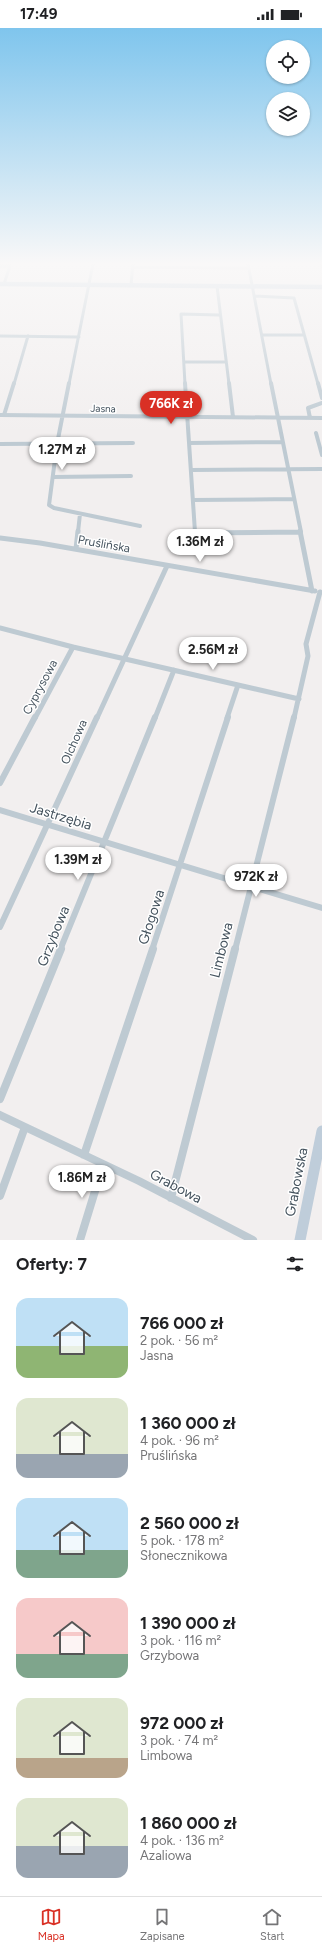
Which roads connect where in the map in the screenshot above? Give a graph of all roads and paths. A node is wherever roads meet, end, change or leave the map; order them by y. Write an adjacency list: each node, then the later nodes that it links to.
1 (82, 321): 10 (street)
2 (182, 321): 11 (street)
3 (220, 321): 12 (street)
4 (260, 321): 6 (street)
5 (300, 321): 7 (street)
6 (263, 335): 7 (street); 19 (street)
7 (304, 335): 13 (street)
8 (0, 336): 9 (street)
9 (28, 336): 10 (street); 15 (street)
10 (79, 337): 16 (street)
11 (184, 362): 12 (street); 17 (street)
12 (225, 362): 18 (street)
13 (322, 398)
14 (322, 403): 20 (street)
15 (2, 415): 16 (street, Jasna)
16 (63, 415): 17 (street, Jasna); 27 (street)
17 (187, 417): 18 (street, Jasna); 25 (street)
18 (233, 417): 19 (street, Jasna)
19 (279, 418): 20 (street, Jasna); 23 (street)
20 (310, 418): 21 (street, Jasna)
21 (322, 418)
22 (316, 433): 28 (street)
23 (283, 442): 25 (street); 29 (street)
24 (133, 443): 27 (street)
25 (189, 443): 31 (street)
26 (0, 444): 27 (street)
27 (57, 444): 33 (street)
28 (322, 455)
29 (288, 469): 30 (street); 31 (street); 34 (street)
30 (322, 469)
31 (191, 470): 35 (street)
32 (131, 476): 33 (street)
33 (53, 477): 36 (street)
34 (294, 499): 35 (street); 38 (street)
35 (193, 500): 38 (street)
36 (80, 514): 37 (street); 40 (street)
37 (140, 526)
38 (300, 532): 42 (street)
39 (0, 538): 40 (street, Pruślińska)
40 (76, 549): 41 (street, Pruślińska)
41 (167, 566): 42 (street, Pruślińska); 46 (street, Olchowa)
42 (312, 591): 43 (street, Pruślińska)
43 (321, 592): 49 (street, Limbowa)
44 (0, 628): 45 (street)
45 (73, 647): 46 (street); 50 (street, Cyprysowa)
46 (124, 658): 47 (street); 52 (street, Olchowa)
47 (174, 670): 48 (street); 53 (street, Grzybowa)
48 (238, 685): 49 (street); 54 (street, Głogowa)
49 (299, 700): 55 (street, Limbowa)
50 (0, 783)
51 (0, 810): 52 (street, Jastrzębia)
52 (48, 826): 53 (street, Jastrzębia); 57 (street, Olchowa)
53 (104, 842): 54 (street, Jastrzębia); 58 (street, Grzybowa)
54 (181, 864): 55 (street, Jastrzębia); 62 (street, Głogowa)
55 (250, 884): 56 (street, Jastrzębia); 65 (street, Limbowa)
56 (322, 908)
57 (0, 927)
58 (0, 1099)
59 (0, 1115): 60 (street, Grabowa)
60 (25, 1127): 62 (street, Grabowa); 64 (street)
61 (322, 1131): 68 (street, Grabowska)
62 (84, 1155): 63 (street, Grabowa)
63 (103, 1165): 65 (street, Grabowa); 66 (street)
64 (0, 1196)
65 (171, 1198): 67 (street, Grabowa)
66 (80, 1240)
67 (253, 1240)
68 (300, 1240)

